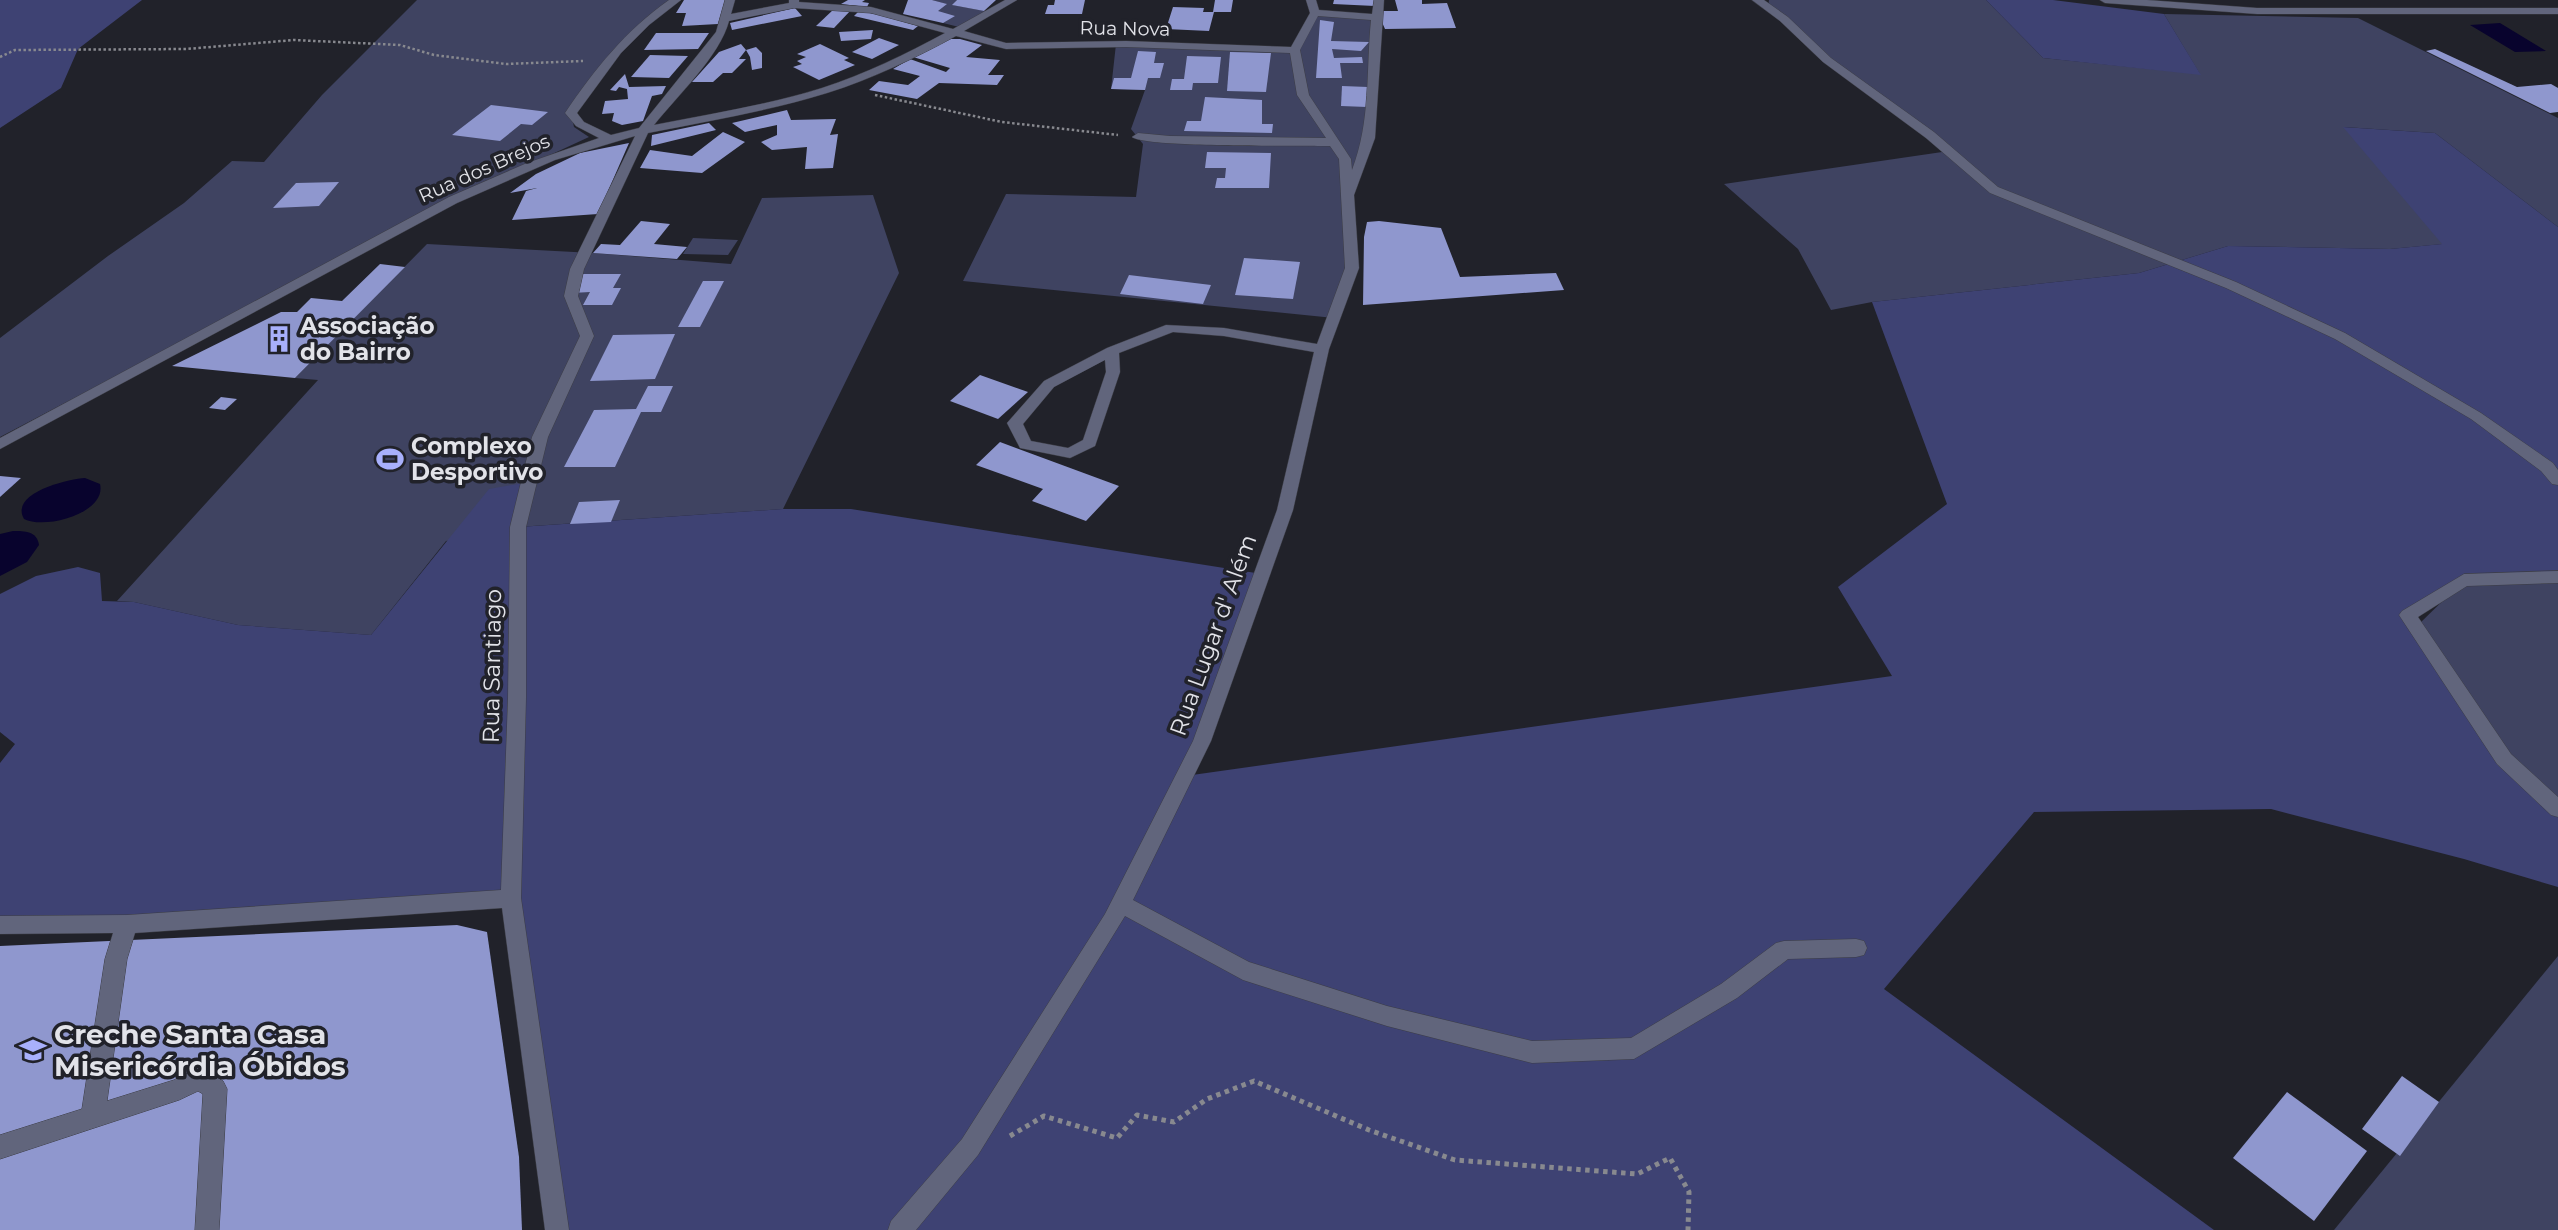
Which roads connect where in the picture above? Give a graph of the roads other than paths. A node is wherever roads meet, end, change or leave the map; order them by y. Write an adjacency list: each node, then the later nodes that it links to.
1 (676, 0): 17 (street)
2 (730, 0): 12 (street, Rua Santiago)
3 (1012, 0): 13 (street, Rua dos Brejos)
4 (1379, 0): 11 (street)
5 (1757, 0): 23 (street)
6 (2105, 0): 10 (street)
7 (794, 2): 8 (street, Rua Nova); 12 (street, Rua Nova)
8 (818, 3): 13 (street, Rua Nova)
9 (1313, 6): 11 (street); 14 (street)
10 (2558, 11)
11 (1376, 17): 19 (street)
12 (724, 19): 15 (street, Rua Santiago)
13 (956, 32): 14 (street, Rua Nova); 15 (street, Rua dos Brejos)
14 (1295, 50): 18 (street, Rua Lugar d' Além)
15 (643, 131): 17 (street, Rua dos Brejos); 26 (street, Rua Santiago)
16 (1138, 137): 18 (street)
17 (610, 138): 22 (street, Rua dos Brejos)
18 (1334, 142): 19 (street, Rua Lugar d' Além)
19 (1348, 202): 20 (street, Rua Lugar d' Além)
20 (1322, 349): 21 (street); 27 (street, Rua Lugar d' Além)
21 (1112, 351): 21 (street)
22 (0, 444)
23 (2558, 480)
24 (2558, 577): 25 (street)
25 (2558, 809)
26 (511, 898): 28 (street); 34 (street, Rua Santiago)
27 (1120, 903): 30 (street); 35 (street, Rua Lugar d' Além)
28 (127, 924): 29 (street); 31 (street)
29 (0, 925)
30 (1856, 948)
31 (93, 1116): 32 (street); 33 (street)
32 (0, 1147)
33 (207, 1230)
34 (558, 1230)
35 (900, 1230)

